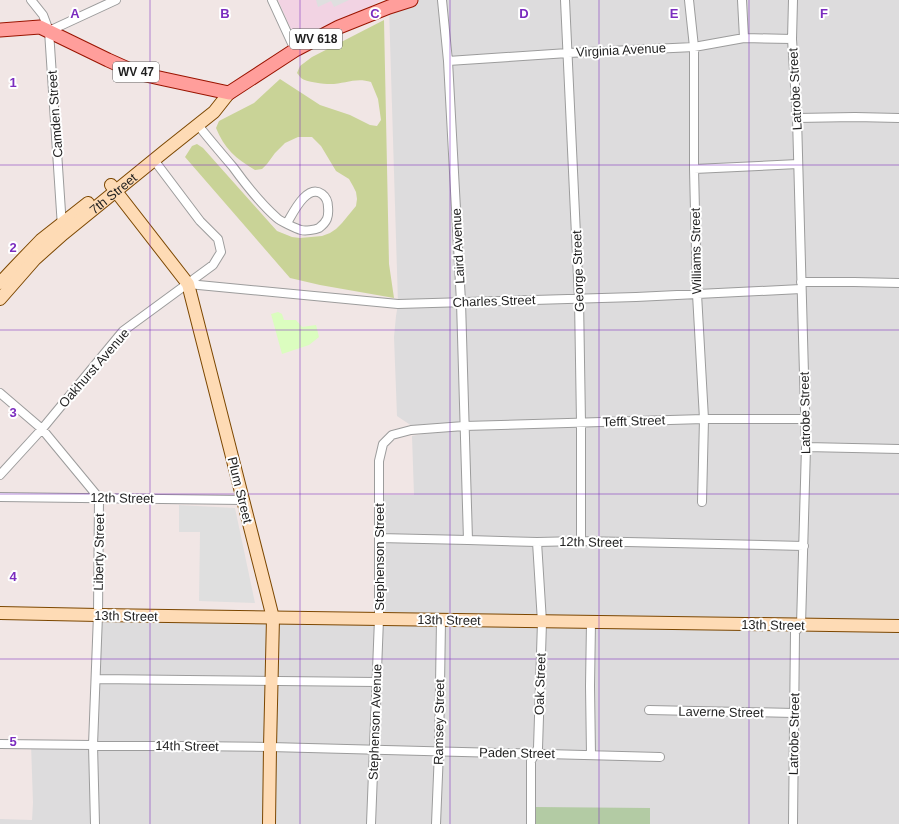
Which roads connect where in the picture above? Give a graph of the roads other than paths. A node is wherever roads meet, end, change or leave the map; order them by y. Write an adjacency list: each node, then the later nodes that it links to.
1 (31, 0): 11 (street, Camden Street)
2 (116, 0): 11 (street)
3 (272, 0): 15 (street)
4 (442, 0): 17 (street, Laird Avenue)
5 (565, 0): 16 (street, George Street)
6 (689, 0): 14 (street, Williams Street)
7 (742, 0): 12 (street)
8 (793, 0): 13 (street, Latrobe Street)
9 (406, 1): 15 (main road, 7th Street / WV 618)
10 (0, 30): 11 (main road, WV 47)
11 (49, 31): 18 (main road, WV 47); 27 (street, Camden Street)
12 (744, 38): 13 (street, Virginia Avenue); 14 (street, Virginia Avenue)
13 (792, 39): 19 (street, Latrobe Street)
14 (694, 47): 16 (street, Virginia Avenue); 24 (street, Williams Street)
15 (295, 50): 18 (main road, 7th Street / WV 618)
16 (568, 53): 17 (street, Virginia Avenue); 34 (street, George Street)
17 (448, 61): 35 (street, Laird Avenue)
18 (229, 93): 21 (street, 7th Street / WV 618); 25 (street, 7th Street / WV 618)
19 (796, 118): 20 (street); 23 (street, Latrobe Street)
20 (899, 118)
21 (198, 125): 22 (street, 7th Street / WV 618); 26 (street)
22 (154, 160): 25 (street, 7th Street / WV 618); 30 (street, Oakhurst Avenue)
23 (798, 164): 24 (street); 31 (street, Latrobe Street)
24 (694, 169): 32 (street, Williams Street)
25 (114, 188): 27 (street, 7th Street / WV 618); 30 (street, Plum Street)
26 (287, 223): 26 (street)
27 (62, 228): 28 (street, 7th Street / WV 618); 33 (street, 7th Street / WV 618)
28 (0, 283)
29 (899, 283): 31 (street, Charles Street)
30 (188, 284): 35 (street, Charles Street); 41 (street, Oakhurst Avenue); 47 (street, Plum Street)
31 (801, 285): 32 (street, Charles Street); 38 (street, Latrobe Street)
32 (697, 294): 34 (street, Charles Street); 37 (street, Williams Street)
33 (0, 299)
34 (579, 299): 35 (street, Charles Street); 39 (street, George Street)
35 (461, 302): 40 (street, Laird Avenue)
36 (0, 393): 41 (street, Liberty Street)
37 (704, 419): 38 (street, Tefft Street); 39 (street, Tefft Street); 48 (street, Williams Street)
38 (805, 419): 42 (street, Latrobe Street)
39 (581, 422): 40 (street, Tefft Street); 51 (street, George Street)
40 (464, 426): 49 (street, Stephenson Street); 50 (street, Laird Avenue)
41 (42, 429): 44 (street, Oakhurst Avenue); 46 (street, Liberty Street)
42 (806, 447): 43 (street); 53 (street, Latrobe Street)
43 (899, 449)
44 (0, 475)
45 (0, 497): 46 (street, 12th Street)
46 (99, 498): 47 (street, 12th Street); 55 (street, Liberty Street)
47 (243, 500): 56 (street, Plum Street)
48 (702, 502)
49 (379, 538): 50 (street, 12th Street); 57 (street, Stephenson Street)
50 (468, 540): 52 (street, 12th Street)
51 (581, 541): 52 (street, 12th Street); 53 (street, 12th Street)
52 (537, 542): 59 (street, Oak Street)
53 (804, 546): 61 (street, Latrobe Street)
54 (0, 613): 55 (street, 13th Street)
55 (98, 615): 56 (street, 13th Street); 63 (street, Liberty Street)
56 (273, 618): 57 (street, 13th Street); 64 (street, Plum Street)
57 (379, 619): 58 (street, 13th Street); 65 (street, Stephenson Avenue)
58 (441, 620): 59 (street, 13th Street); 72 (street, Ramsey Street)
59 (542, 622): 60 (street, 13th Street); 73 (street, Oak Street)
60 (591, 622): 61 (street, 13th Street); 74 (street)
61 (801, 625): 62 (street, 13th Street); 67 (street, Latrobe Street)
62 (899, 626)
63 (96, 679): 64 (street); 69 (street, Liberty Street)
64 (271, 681): 65 (street); 70 (street, Plum Street)
65 (376, 682): 71 (street, Stephenson Avenue)
66 (649, 710): 67 (street, Laverne Street)
67 (794, 713): 81 (street, Latrobe Street)
68 (0, 744): 69 (street, 14th Street)
69 (93, 745): 70 (street, 14th Street); 76 (street, Liberty Street)
70 (270, 747): 71 (street, 14th Street); 77 (street, Plum Street)
71 (374, 750): 72 (street, Paden Street); 78 (street, Stephenson Avenue)
72 (439, 751): 73 (street, Paden Street); 79 (street, Ramsey Street)
73 (535, 754): 74 (street, Paden Street); 80 (street, Oak Street)
74 (591, 755): 75 (street, Paden Street)
75 (660, 757)
76 (95, 824)
77 (269, 824)
78 (371, 824)
79 (436, 824)
80 (531, 824)
81 (793, 824)

